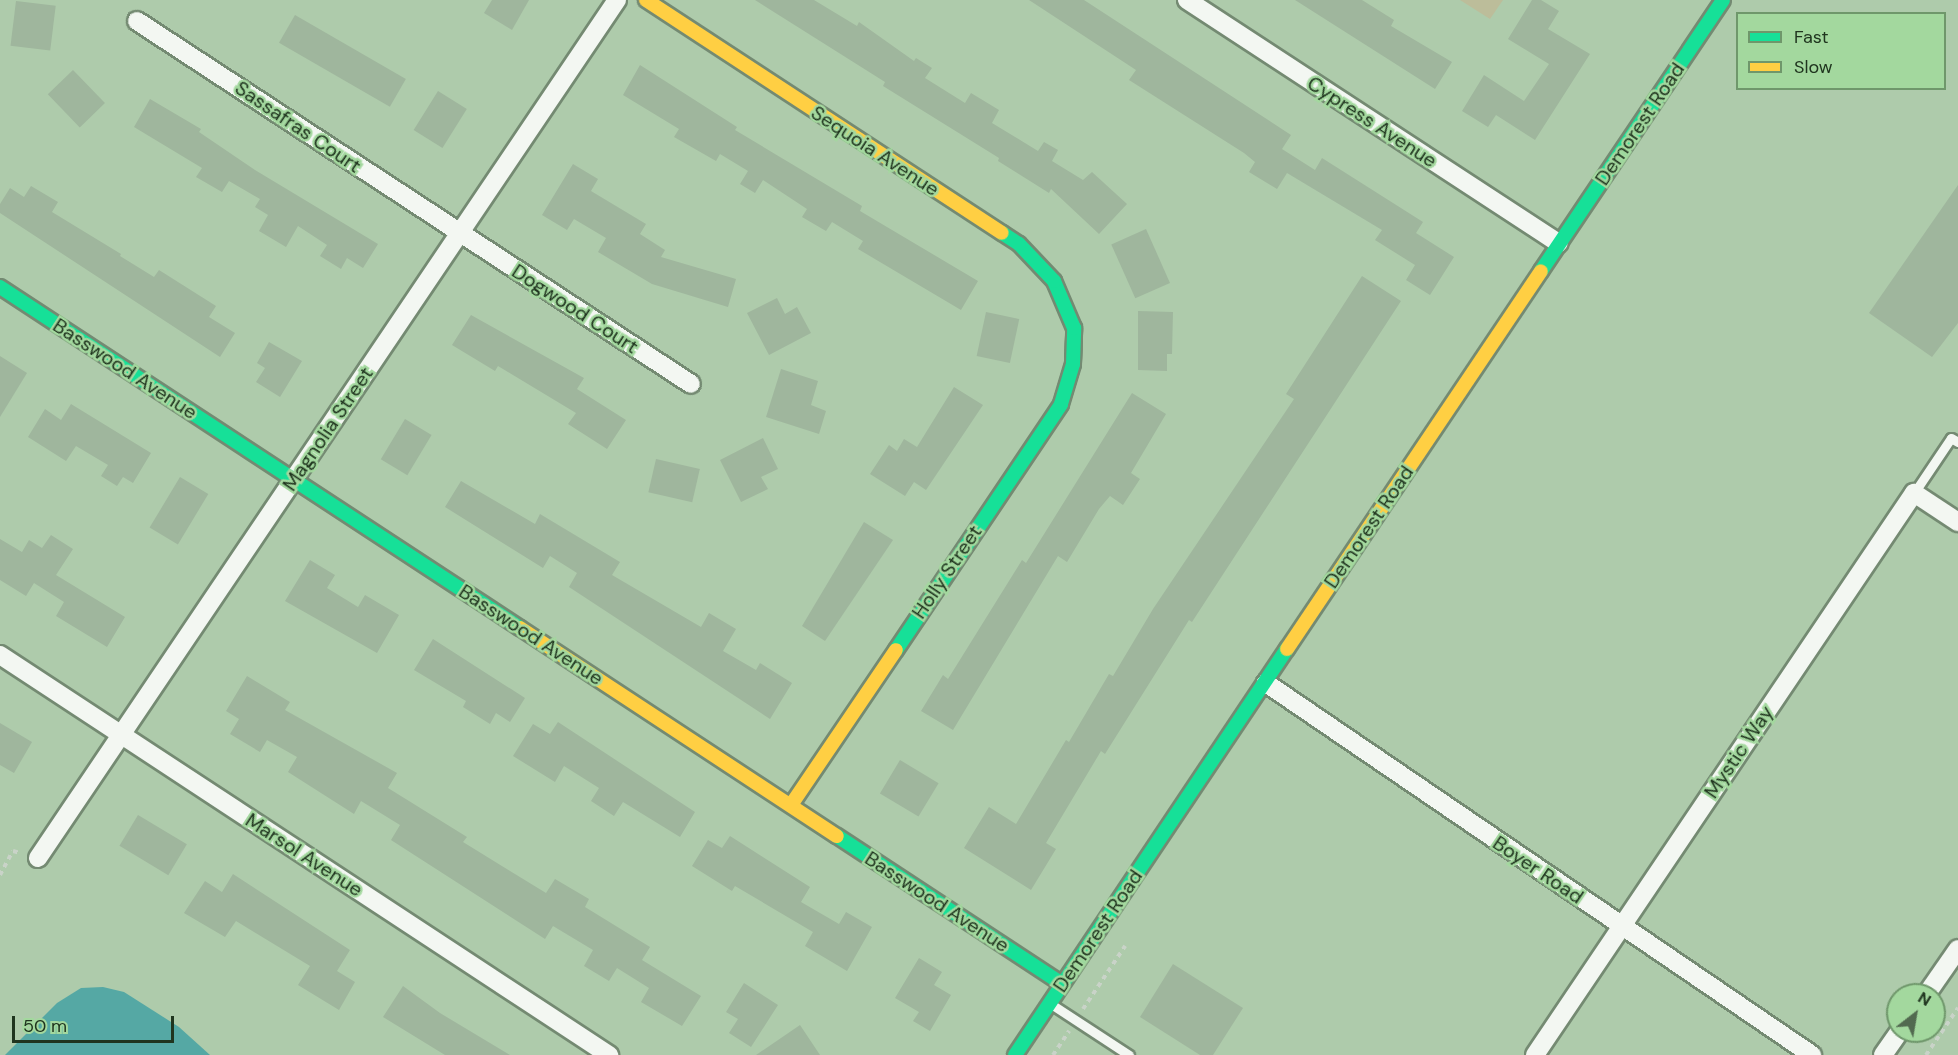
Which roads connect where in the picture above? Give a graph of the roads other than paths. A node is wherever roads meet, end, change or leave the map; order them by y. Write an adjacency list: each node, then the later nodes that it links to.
1 (617, 0): 6 (street, Magnolia Street)
2 (646, 0): 9 (street, Sequoia Avenue)
3 (1187, 0): 7 (street, Cypress Avenue)
4 (1723, 0): 7 (street, Demorest Road)
5 (138, 21): 6 (street, Sassafras Court)
6 (459, 234): 10 (street, Dogwood Court); 12 (street, Magnolia Street)
7 (1559, 243): 16 (street, Demorest Road)
8 (0, 287): 12 (street, Basswood Avenue)
9 (1074, 328): 18 (street, Holly Street)
10 (691, 384)
11 (1958, 442): 13 (lane)
12 (294, 480): 17 (street, Magnolia Street); 18 (street, Basswood Avenue)
13 (1914, 493): 14 (street); 20 (street, Mystic Way)
14 (1958, 522)
15 (0, 655): 17 (street, Marsol Avenue)
16 (1266, 683): 20 (street, Boyer Road); 23 (street, Demorest Road)
17 (120, 733): 19 (street, Magnolia Street); 25 (street, Marsol Avenue)
18 (791, 805): 23 (street, Basswood Avenue)
19 (38, 858)
20 (1622, 927): 28 (street, Mystic Way); 29 (street, Boyer Road)
21 (1955, 960): 22 (street)
22 (1936, 983)
23 (1062, 984): 24 (street, Demorest Road)
24 (1049, 1003): 26 (street, Demorest Road); 27 (lane)
25 (609, 1055)
26 (1015, 1055)
27 (1129, 1055)
28 (1535, 1055)
29 (1812, 1055)

